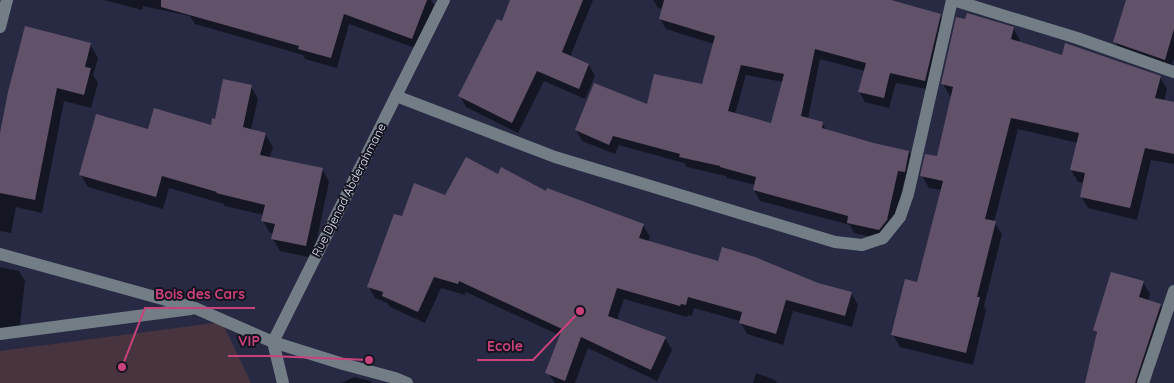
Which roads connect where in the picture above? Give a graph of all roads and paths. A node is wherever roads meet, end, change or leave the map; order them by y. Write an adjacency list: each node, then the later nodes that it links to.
1 (7, 0): 4 (street)
2 (444, 0): 6 (street, Rue Djenad Abderahmane)
3 (952, 0): 5 (street); 6 (street)
4 (0, 27)
5 (1174, 72)
6 (396, 96): 11 (street, Rue Djenad Abderahmane)
7 (0, 254): 9 (street)
8 (1174, 291): 14 (street)
9 (195, 308): 10 (street); 11 (street)
10 (0, 334)
11 (273, 342): 12 (street); 13 (street)
12 (283, 383)
13 (407, 383)
14 (1143, 383)

